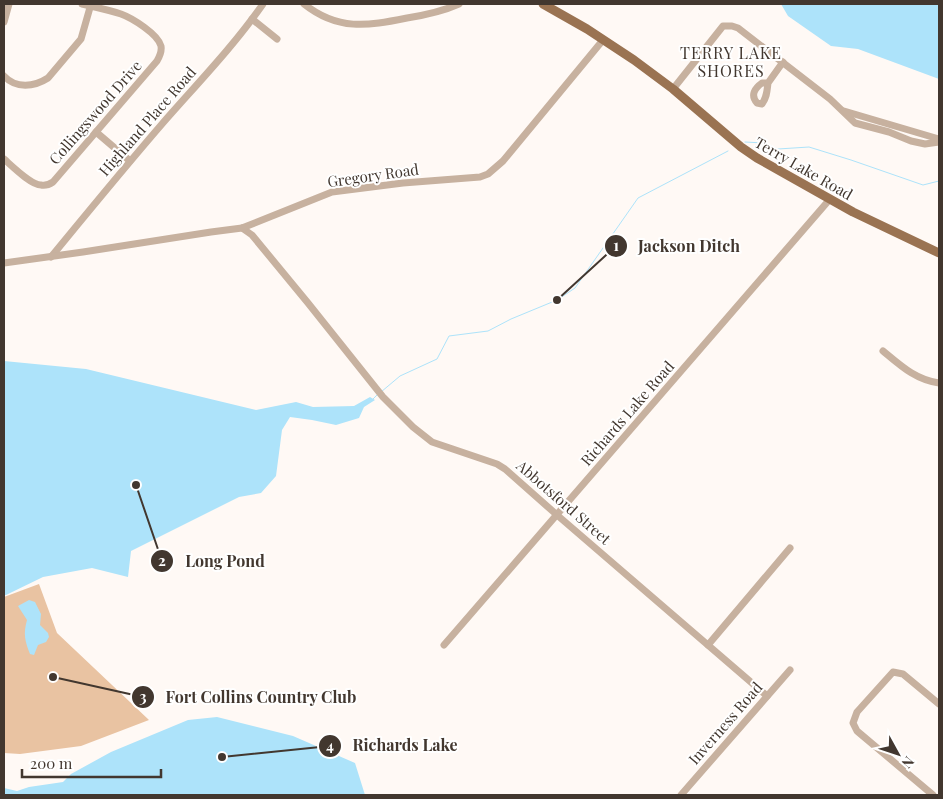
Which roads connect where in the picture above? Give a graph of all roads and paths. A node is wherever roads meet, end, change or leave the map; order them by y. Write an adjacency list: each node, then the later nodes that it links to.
1 (9, 4): 9 (street)
2 (82, 4): 7 (street)
3 (263, 4): 8 (street, Highland Place Road)
4 (304, 4): 5 (street)
5 (459, 4)
6 (544, 4): 11 (main road, Terry Lake Road)
7 (91, 5): 13 (street); 16 (street, Collingswood Drive)
8 (252, 19): 10 (street); 19 (street, Highland Place Road)
9 (4, 22)
10 (278, 39)
11 (603, 40): 15 (main road, Terry Lake Road); 21 (street, Gregory Road)
12 (783, 62): 14 (street); 15 (street); 17 (street)
13 (4, 76)
14 (768, 82)
15 (673, 89): 20 (main road, Terry Lake Road)
16 (96, 132): 18 (street, Collingswood Drive); 19 (street)
17 (939, 141)
18 (4, 159)
19 (130, 161): 23 (street, Highland Place Road)
20 (830, 199): 22 (main road, Terry Lake Road); 27 (street, Richards Lake Road)
21 (242, 228): 23 (street, Gregory Road); 27 (street, Abbotsford Street)
22 (939, 253)
23 (51, 256): 24 (street, Gregory Road)
24 (4, 263)
25 (883, 351): 26 (street)
26 (939, 382)
27 (557, 515): 29 (street, Richards Lake Road); 30 (street, Abbotsford Street)
28 (790, 548): 30 (street)
29 (444, 645)
30 (708, 645): 32 (street, Abbotsford Street)
31 (790, 670): 32 (street, Inverness Road)
32 (767, 696): 34 (street, Inverness Road)
33 (939, 704): 35 (street)
34 (681, 795)
35 (933, 795)

